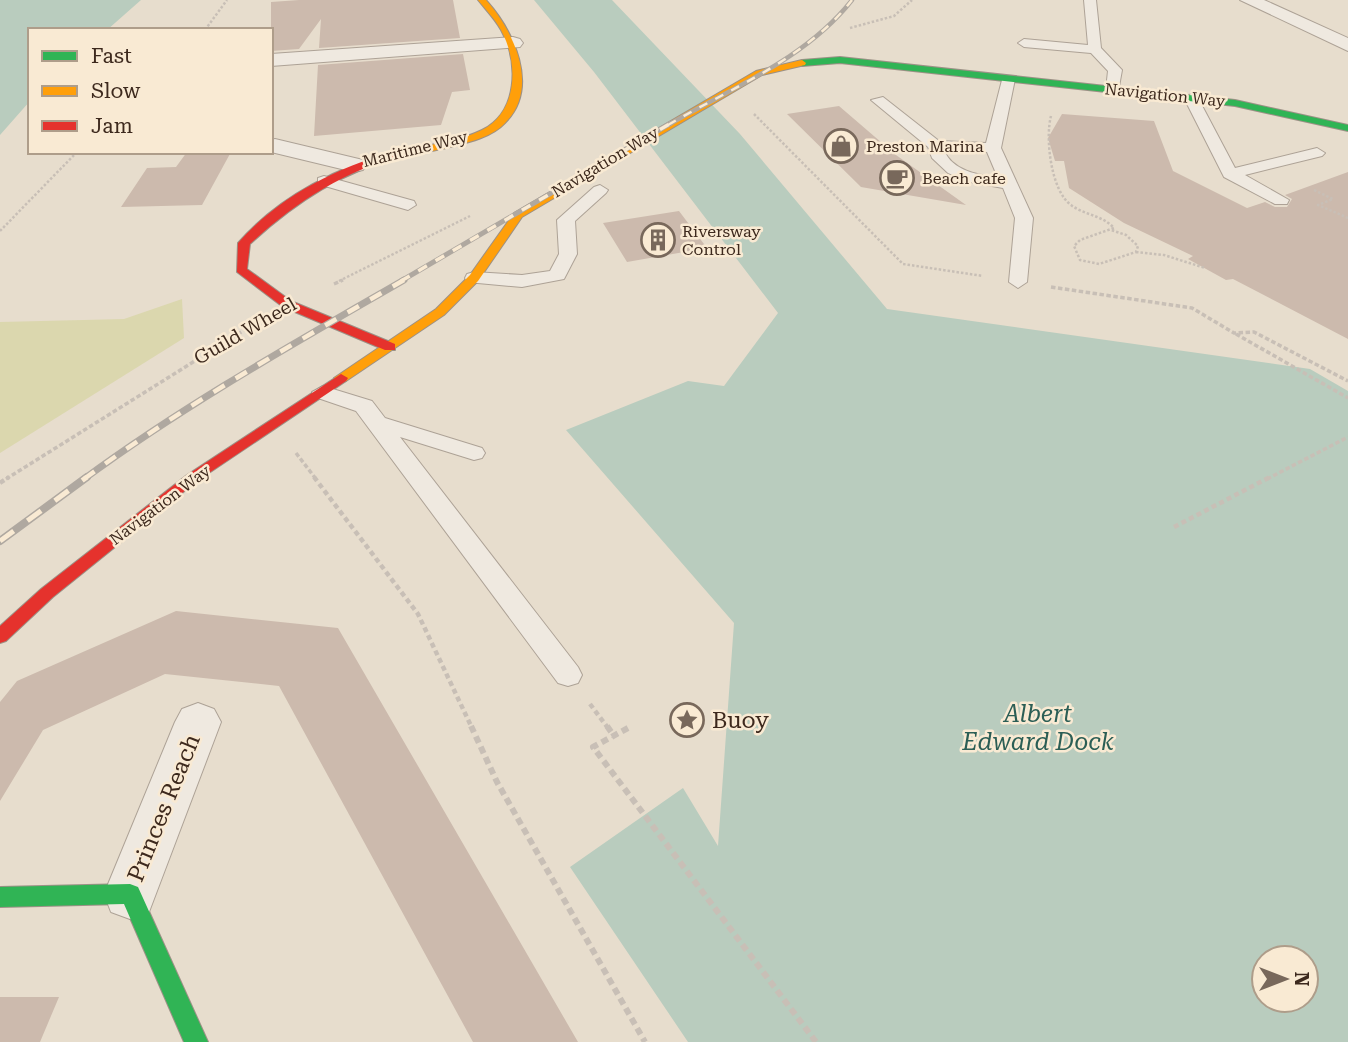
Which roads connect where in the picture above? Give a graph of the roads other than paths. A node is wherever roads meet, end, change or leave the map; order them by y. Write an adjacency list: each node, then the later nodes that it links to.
1 (482, 0): 4 (street, Maritime Way)
2 (1090, 0): 7 (lane)
3 (1249, 0): 6 (street)
4 (513, 43): 8 (street); 18 (street, Maritime Way)
5 (1024, 43): 7 (lane)
6 (1348, 45)
7 (1095, 50): 10 (lane)
8 (273, 60)
9 (1008, 79): 10 (street, Navigation Way); 16 (lane); 25 (street, Navigation Way)
10 (1113, 89): 11 (street, Navigation Way)
11 (1191, 98): 13 (street, Navigation Way); 19 (lane)
12 (878, 100): 14 (lane)
13 (1348, 128)
14 (935, 145): 16 (lane); 21 (lane)
15 (275, 146): 18 (street)
16 (993, 149): 21 (lane)
17 (1317, 153): 19 (lane)
18 (354, 164): 20 (street, Maritime Way)
19 (1230, 174): 23 (lane)
20 (324, 181): 24 (lane); 27 (street, Maritime Way)
21 (1009, 184): 26 (lane)
22 (600, 190): 25 (lane)
23 (1281, 200)
24 (408, 205)
25 (474, 278): 27 (street, Navigation Way)
26 (1018, 282)
27 (390, 347): 28 (street, Navigation Way)
28 (323, 391): 29 (lane); 31 (street, Navigation Way)
29 (377, 423): 30 (lane); 32 (lane)
30 (474, 453)
31 (0, 636)
32 (568, 675)
33 (198, 722): 34 (street, Princes Reach)
34 (130, 894): 35 (street, Princes Reach); 36 (street, Princes Reach)
35 (0, 897)
36 (196, 1042)

